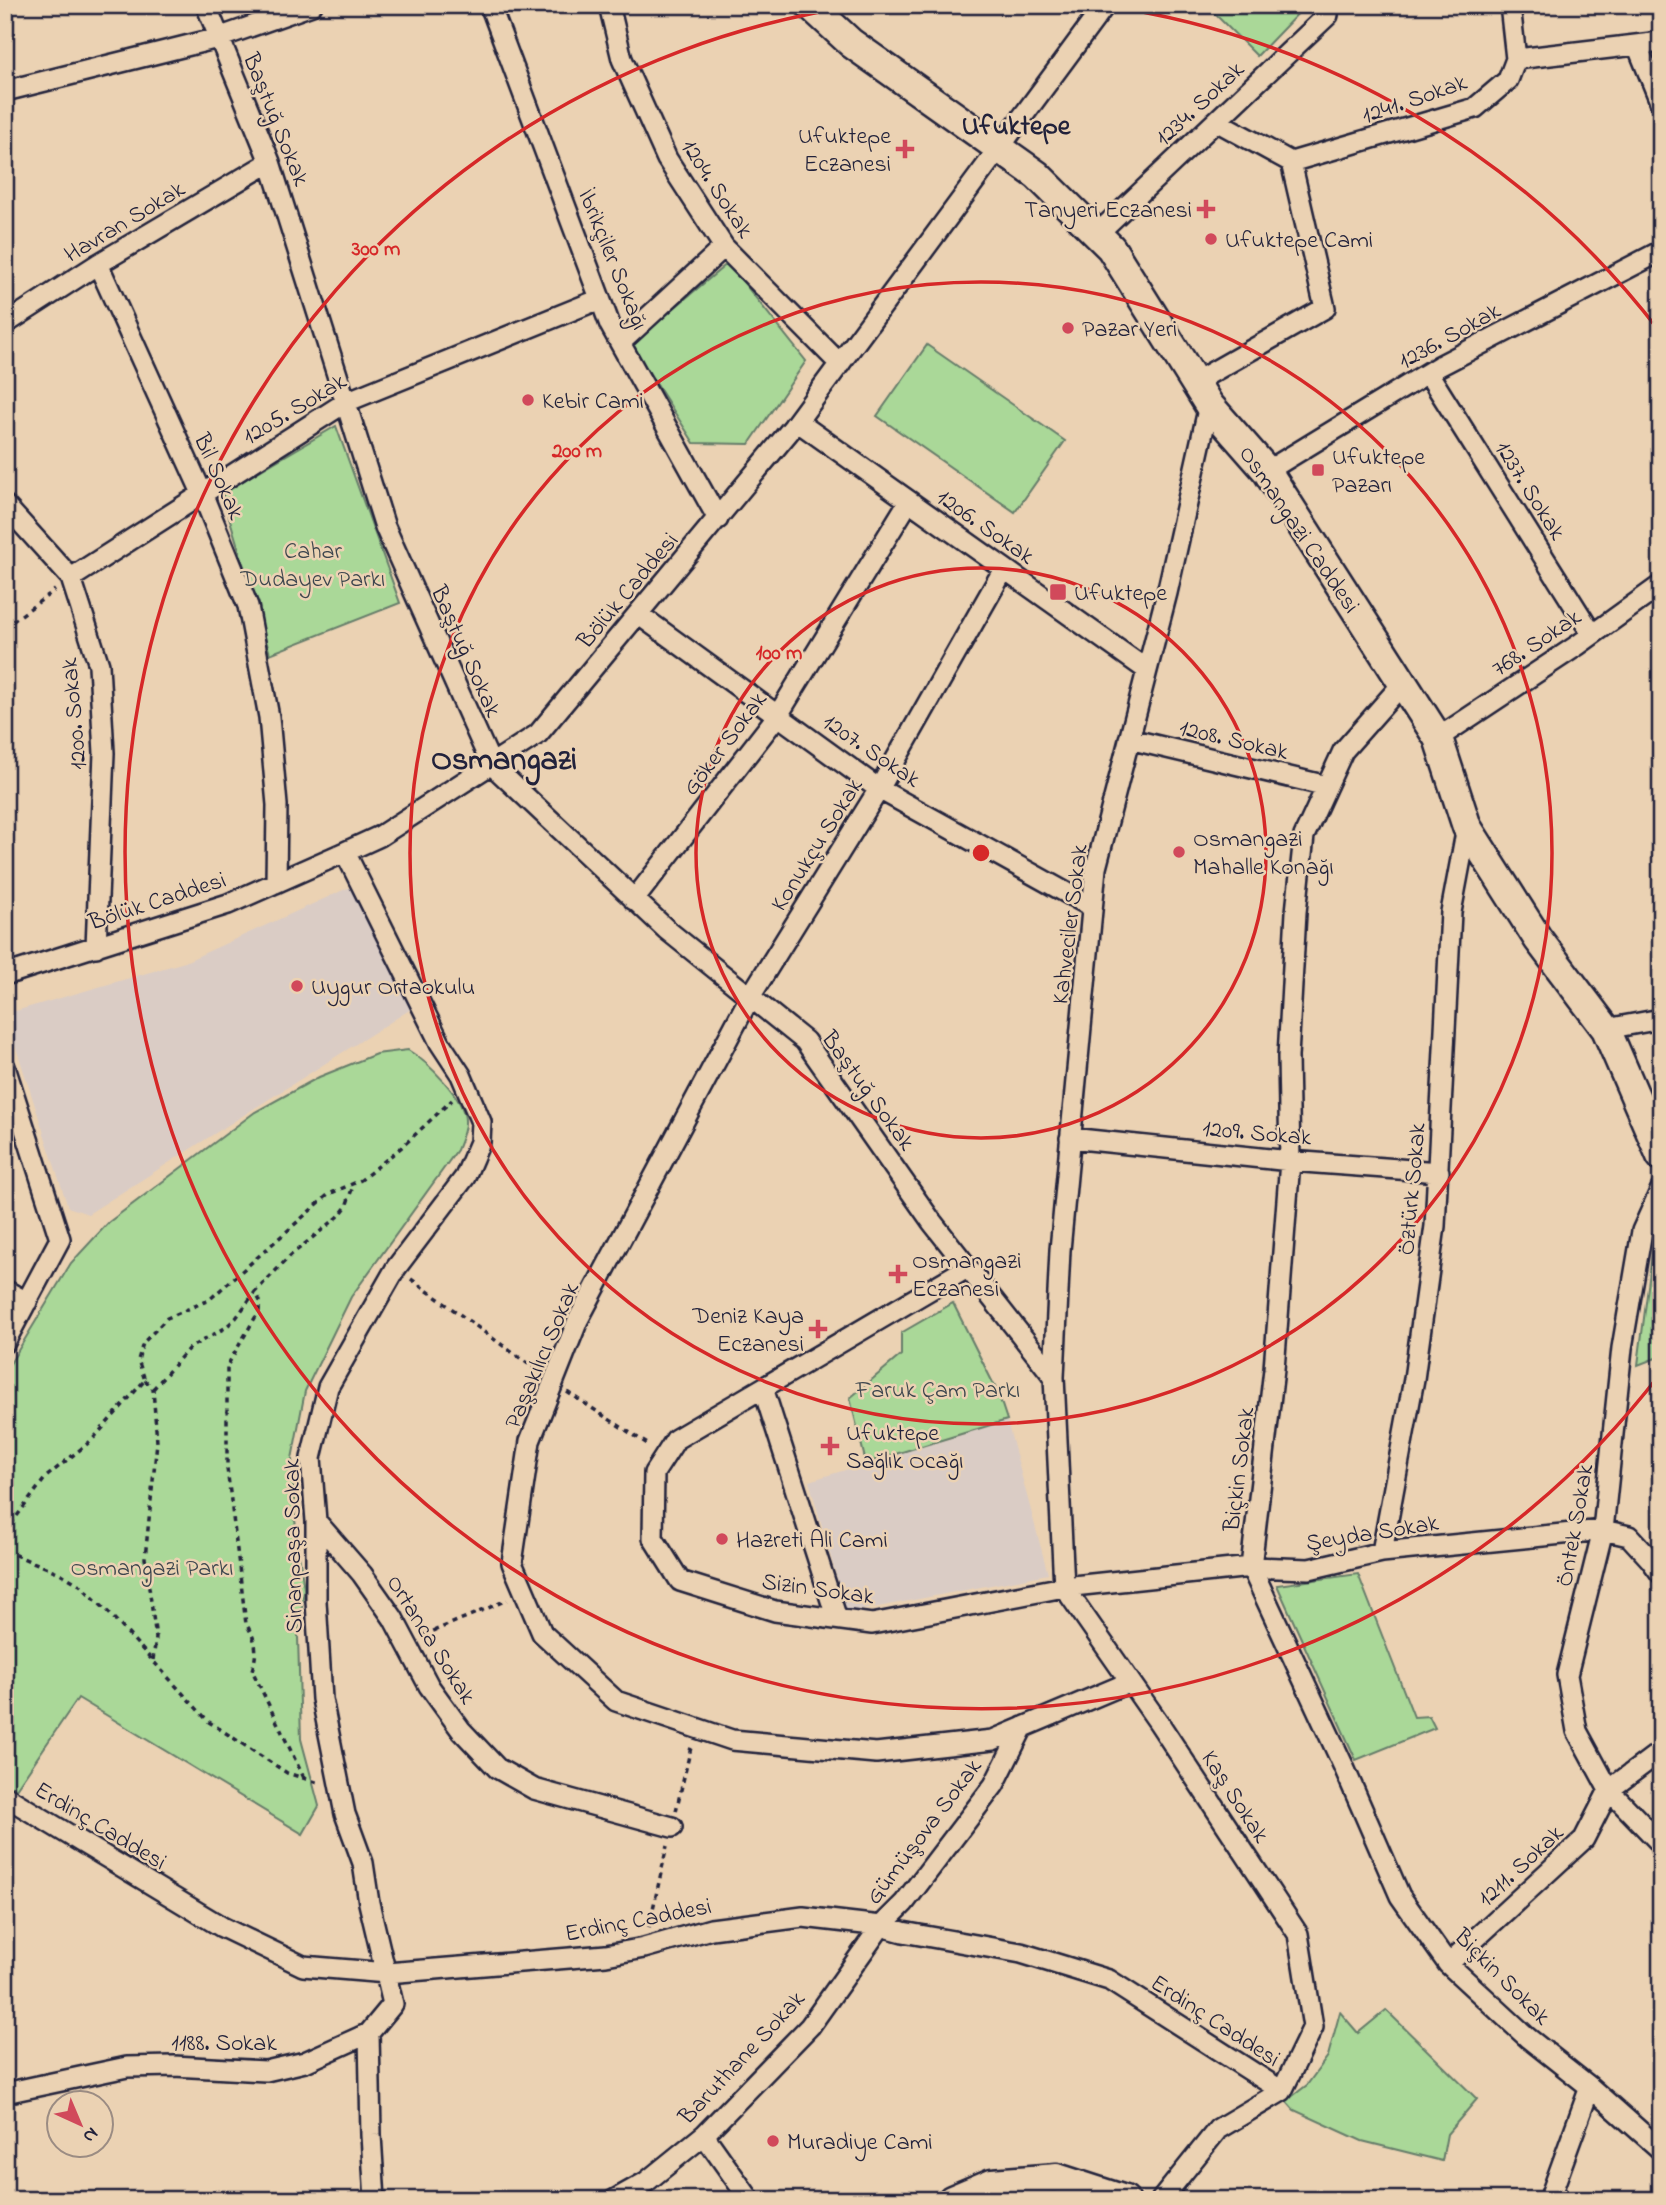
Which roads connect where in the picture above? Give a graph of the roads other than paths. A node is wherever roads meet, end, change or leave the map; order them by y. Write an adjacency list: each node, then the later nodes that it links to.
1 (206, 5): 9 (street, Baştuğ Sokak)
2 (312, 5): 9 (street)
3 (490, 5): 23 (street, İbrikçiler Sokağı)
4 (608, 5): 20 (street, 1204. Sokak)
5 (810, 5): 16 (main road, Osmangazi Caddesi)
6 (1105, 5): 16 (street, Bölük Caddesi)
7 (1328, 5): 15 (street, 1234. Sokak)
8 (1510, 5): 12 (street)
9 (218, 38): 13 (street); 17 (street, Baştuğ Sokak)
10 (1661, 42): 11 (street)
11 (1637, 45): 12 (street); 14 (street)
12 (1516, 59): 18 (street, 1241. Sokak)
13 (5, 91)
14 (1661, 104)
15 (1216, 121): 18 (street); 19 (street, 1234. Sokak)
16 (999, 148): 19 (main road, Osmangazi Caddesi); 26 (street, Bölük Caddesi)
17 (270, 162): 22 (street, Havran Sokak); 29 (street, Baştuğ Sokak)
18 (1291, 162): 28 (street)
19 (1097, 234): 28 (main road, Osmangazi Caddesi)
20 (724, 247): 25 (street); 26 (street, 1204. Sokak)
21 (1661, 251): 27 (street, 1236. Sokak)
22 (98, 264): 24 (street, Havran Sokak); 32 (street, Bil Sokak)
23 (600, 299): 25 (street, İbrikçiler Sokağı); 29 (street, 1205. Sokak)
24 (5, 324)
25 (620, 343): 35 (street, İbrikçiler Sokağı)
26 (840, 364): 30 (street, Bölük Caddesi)
27 (1428, 373): 31 (street, 1236. Sokak); 40 (street, 1237. Sokak)
28 (1202, 394): 31 (main road, Osmangazi Caddesi); 41 (street, Kahveciler Sokak)
29 (346, 402): 32 (street, 1205. Sokak); 46 (street, Baştuğ Sokak)
30 (797, 422): 33 (street, 1206. Sokak); 35 (street, Bölük Caddesi)
31 (1267, 471): 42 (main road, Osmangazi Caddesi)
32 (202, 493): 37 (street, 1205. Sokak); 51 (street, Bil Sokak)
33 (909, 501): 36 (street, 1206. Sokak); 43 (street, Göker Sokak)
34 (5, 505): 37 (street, 1200. Sokak)
35 (718, 519): 39 (street, Bölük Caddesi)
36 (1004, 569): 41 (street, 1206. Sokak); 48 (street, Konukçu Sokak)
37 (71, 578): 54 (street, 1200. Sokak)
38 (1660, 588): 40 (street, 768. Sokak)
39 (638, 614): 43 (street, 1207. Sokak); 46 (street, Bölük Caddesi)
40 (1592, 634): 44 (street, 768. Sokak)
41 (1147, 670): 45 (street, Kahveciler Sokak)
42 (1404, 682): 44 (main road, Osmangazi Caddesi); 47 (street, Biçkin Sokak)
43 (778, 715): 48 (street, 1207. Sokak); 52 (street, Göker Sokak)
44 (1438, 738): 49 (main road, Osmangazi Caddesi)
45 (1129, 739): 47 (street, 1208. Sokak); 53 (street, Kahveciler Sokak)
46 (491, 764): 50 (street, Bölük Caddesi); 52 (street, Baştuğ Sokak)
47 (1327, 786): 62 (street, Biçkin Sokak)
48 (879, 789): 53 (street, 1207. Sokak); 56 (street, Konukçu Sokak)
49 (1467, 827): 58 (main road, Osmangazi Caddesi); 63 (street, Öztürk Sokak)
50 (345, 852): 51 (street, Bölük Caddesi); 71 (street, Sinanpaşa Sokak)
51 (276, 883): 54 (street, Bölük Caddesi)
52 (634, 900): 56 (street, Baştuğ Sokak)
53 (1092, 907): 60 (street, Kahveciler Sokak)
54 (96, 947): 55 (street, Bölük Caddesi)
55 (5, 975)
56 (750, 997): 65 (street, Baştuğ Sokak); 79 (street, Paşakılıcı Sokak)
57 (1661, 1019): 58 (street)
58 (1606, 1029): 61 (main road, Osmangazi Caddesi)
59 (5, 1067): 67 (street)
60 (1070, 1138): 62 (street, 1209. Sokak); 69 (street, Kahveciler Sokak)
61 (1661, 1156)
62 (1290, 1161): 63 (street, 1209. Sokak); 74 (street, Biçkin Sokak)
63 (1439, 1172): 73 (street, Öztürk Sokak)
64 (1661, 1189): 72 (street, Öntek Sokak)
65 (967, 1268): 69 (street, Baştuğ Sokak); 70 (street, Sizin Sokak)
66 (5, 1290): 67 (street)
67 (27, 1302): 68 (street)
68 (5, 1342)
69 (1054, 1377): 76 (street)
70 (763, 1388): 77 (street); 77 (street, Sizin Sokak)
71 (316, 1521): 83 (street, Ortanca Sokak); 87 (street, Sinanpaşa Sokak)
72 (1603, 1530): 73 (street, Şeyda Sokak); 75 (street); 81 (street, Öntek Sokak)
73 (1382, 1552): 74 (street, Şeyda Sokak)
74 (1251, 1567): 76 (street, Şeyda Sokak); 86 (street, Biçkin Sokak)
75 (1661, 1574)
76 (1064, 1587): 77 (street, Sizin Sokak); 78 (street, Kaş Sokak)
77 (837, 1619)
78 (1130, 1682): 79 (street, Paşakılıcı Sokak); 90 (street, Kaş Sokak)
79 (1023, 1727): 85 (street, Gümüşova Sokak)
80 (1661, 1751): 81 (street)
81 (1609, 1790): 84 (street, Öntek Sokak); 86 (street, 1211. Sokak)
82 (6, 1799): 87 (street, Erdinç Caddesi)
83 (672, 1827)
84 (1661, 1844)
85 (881, 1926): 87 (street, Erdinç Caddesi); 90 (street, Erdinç Caddesi); 92 (street, Baruthane Sokak)
86 (1448, 1964): 89 (street, Biçkin Sokak)
87 (387, 1973): 88 (street, 1188. Sokak)
88 (369, 2033): 91 (street, 1188. Sokak); 94 (street)
89 (1590, 2087): 93 (street, Biçkin Sokak); 100 (street)
90 (1282, 2091): 99 (street)
91 (5, 2092)
92 (704, 2135): 95 (street, Baruthane Sokak); 96 (street)
93 (1661, 2150)
94 (376, 2200)
95 (614, 2200)
96 (750, 2200)
97 (952, 2200): 98 (main road)
98 (1125, 2200)
99 (1161, 2200)
100 (1549, 2200)

